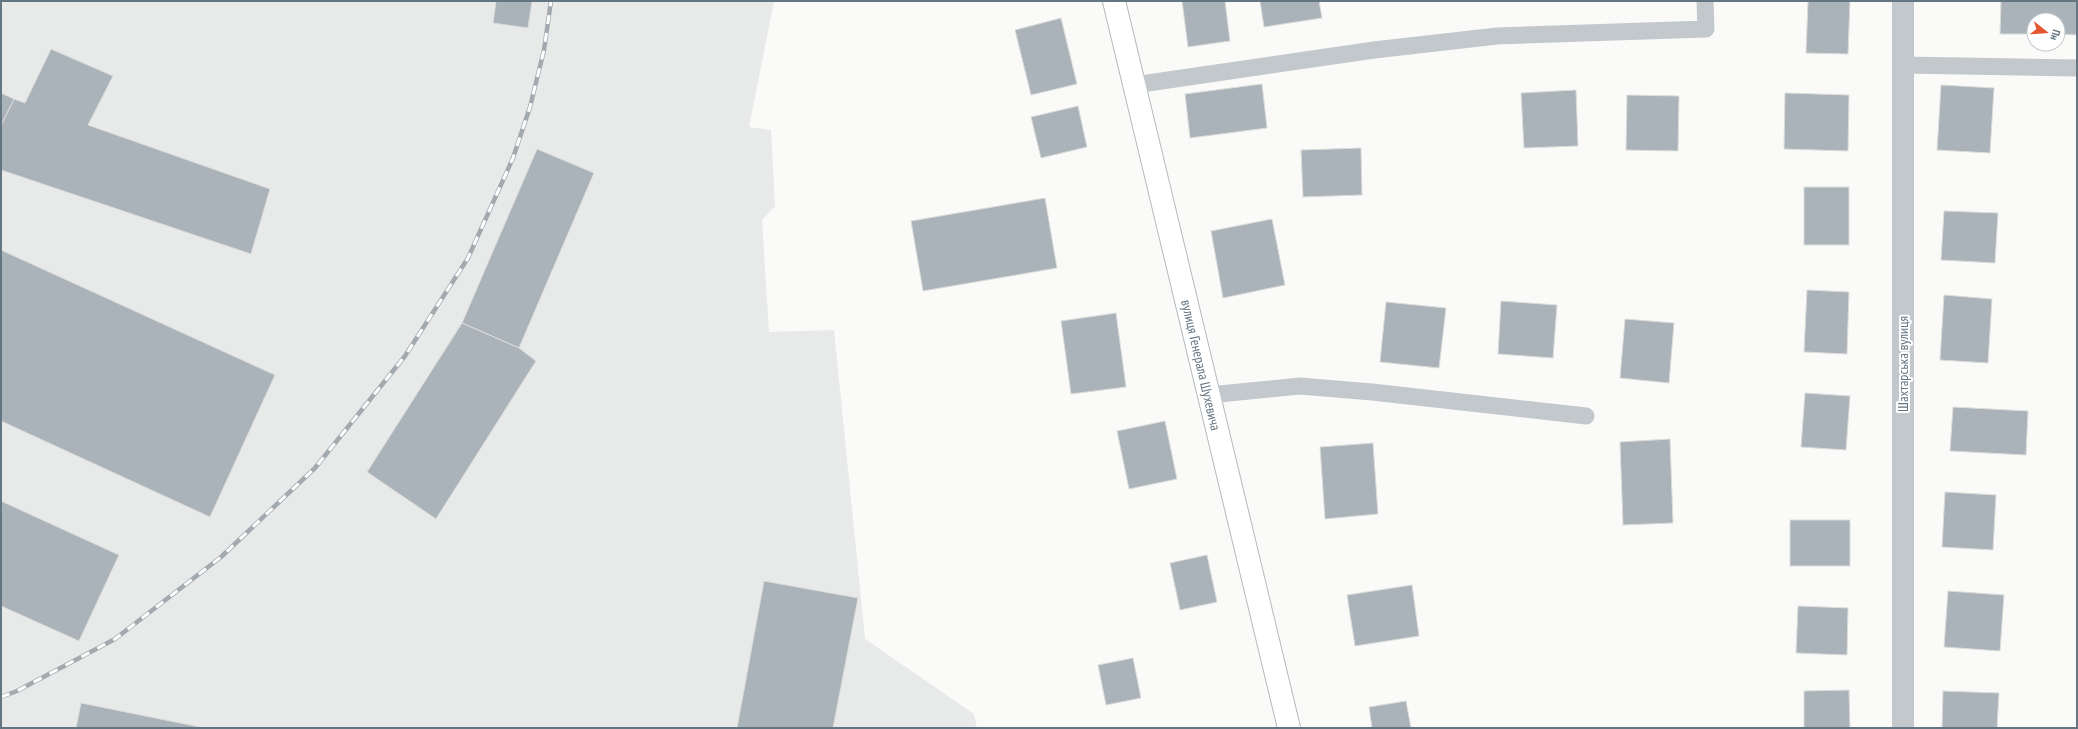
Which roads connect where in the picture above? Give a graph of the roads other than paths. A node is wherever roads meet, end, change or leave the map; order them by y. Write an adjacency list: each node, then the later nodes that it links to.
1 (1114, 1): 6 (street, вулиця Генерала Шухевича)
2 (1705, 1): 6 (lane)
3 (1903, 1): 4 (street, Шахтарська вулиця)
4 (1903, 65): 5 (lane); 10 (street, Шахтарська вулиця)
5 (2077, 68)
6 (1134, 85): 7 (street, вулиця Генерала Шухевича)
7 (1209, 395): 8 (lane); 9 (street, вулиця Генерала Шухевича)
8 (1586, 416)
9 (1289, 728)
10 (1903, 728)

